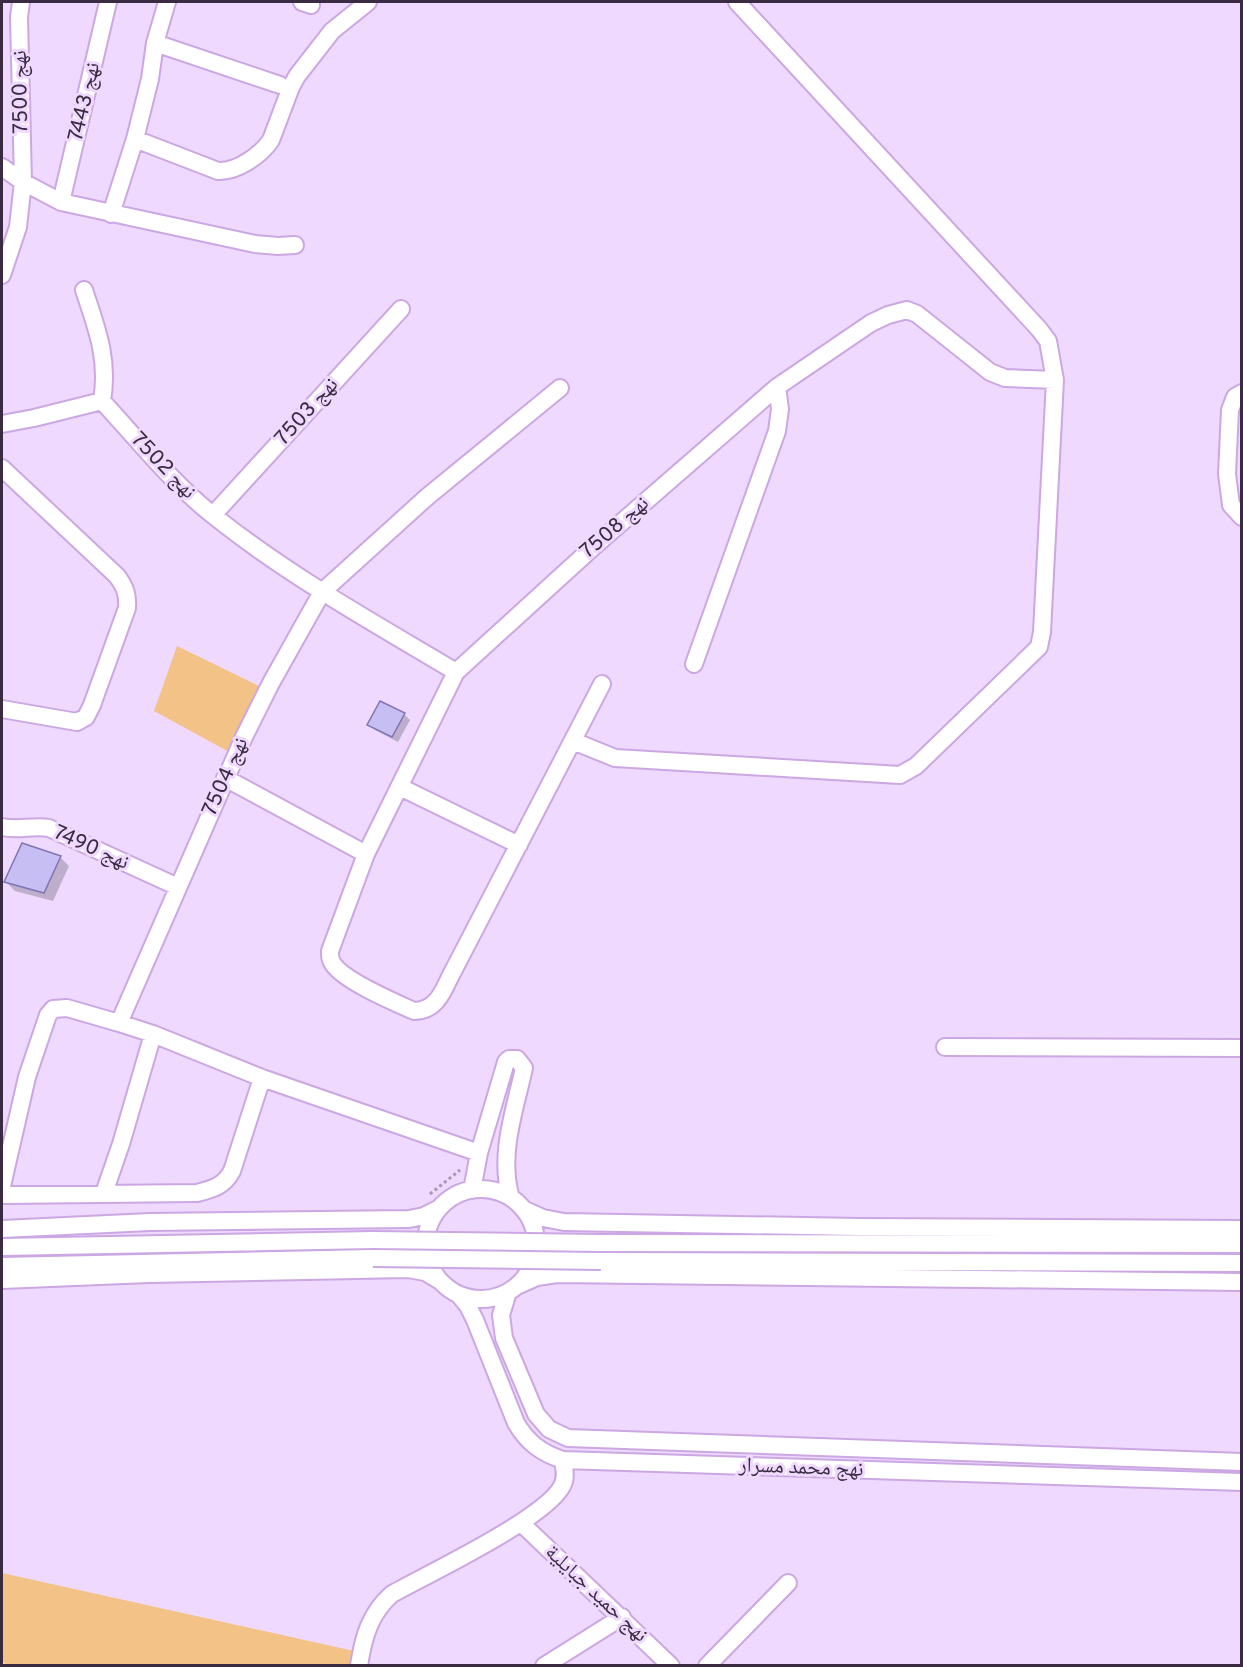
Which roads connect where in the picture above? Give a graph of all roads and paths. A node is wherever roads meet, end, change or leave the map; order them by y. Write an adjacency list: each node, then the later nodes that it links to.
1 (21, 2): 10 (street, نهج 7500)
2 (108, 2): 11 (street, نهج 7443)
3 (167, 2): 6 (street)
4 (368, 2): 8 (street)
5 (738, 2): 17 (street)
6 (155, 43): 7 (street); 8 (street)
7 (280, 85)
8 (135, 139): 12 (street)
9 (2, 167): 10 (street)
10 (23, 182): 11 (street); 14 (street, نهج 7500)
11 (61, 202): 12 (street)
12 (111, 214): 13 (street)
13 (295, 245)
14 (2, 275)
15 (84, 290): 21 (street)
16 (401, 309): 24 (street, نهج 7503)
17 (1055, 380): 18 (street, نهج 7508); 31 (street)
18 (777, 387): 27 (street); 28 (street, نهج 7508)
19 (560, 388): 26 (street, نهج 7504)
20 (1242, 393): 25 (street)
21 (102, 401): 22 (street); 24 (street, نهج 7502)
22 (2, 424)
23 (2, 468): 30 (street)
24 (213, 515): 26 (street, نهج 7502)
25 (1242, 518)
26 (322, 592): 28 (street, نهج 7502); 32 (street, نهج 7504)
27 (694, 664)
28 (456, 672): 33 (street)
29 (602, 684): 31 (street)
30 (2, 709)
31 (573, 741): 35 (street)
32 (225, 778): 36 (street); 37 (street, نهج 7504)
33 (400, 788): 35 (street); 36 (street)
34 (2, 827): 37 (street, نهج 7490)
35 (519, 845): 36 (street)
36 (366, 854)
37 (178, 887): 38 (street, نهج 7504)
38 (119, 1023): 39 (street); 44 (street)
39 (153, 1034): 42 (street); 46 (street)
40 (945, 1047): 41 (street)
41 (1242, 1048)
42 (261, 1078): 43 (street); 46 (street)
43 (479, 1153): 45 (street); 48 (street)
44 (2, 1186)
45 (472, 1190): 48 (street); 49 (street)
46 (104, 1193): 47 (street)
47 (2, 1195)
48 (517, 1203): 51 (street); 59 (street)
49 (438, 1209): 50 (street); 57 (street)
50 (2, 1228)
51 (1242, 1229)
52 (1242, 1244): 53 (street, bridge)
53 (2, 1247)
54 (1242, 1263): 55 (street, bridge)
55 (2, 1266)
56 (2, 1280): 57 (street)
57 (440, 1281): 60 (street)
58 (1242, 1282): 59 (street)
59 (514, 1289): 60 (street); 62 (street, نهج محمد مسرار)
60 (459, 1295): 61 (street, نهج محمد مسرار)
61 (563, 1460): 63 (street, نهج محمد مسرار); 64 (street)
62 (1242, 1462)
63 (1242, 1482)
64 (521, 1523): 66 (street, نهج حميد جبايلية); 67 (street)
65 (788, 1583): 70 (street)
66 (622, 1617): 68 (street); 69 (street, نهج حميد جبايلية)
67 (359, 1665)
68 (544, 1665)
69 (671, 1665)
70 (707, 1665)

